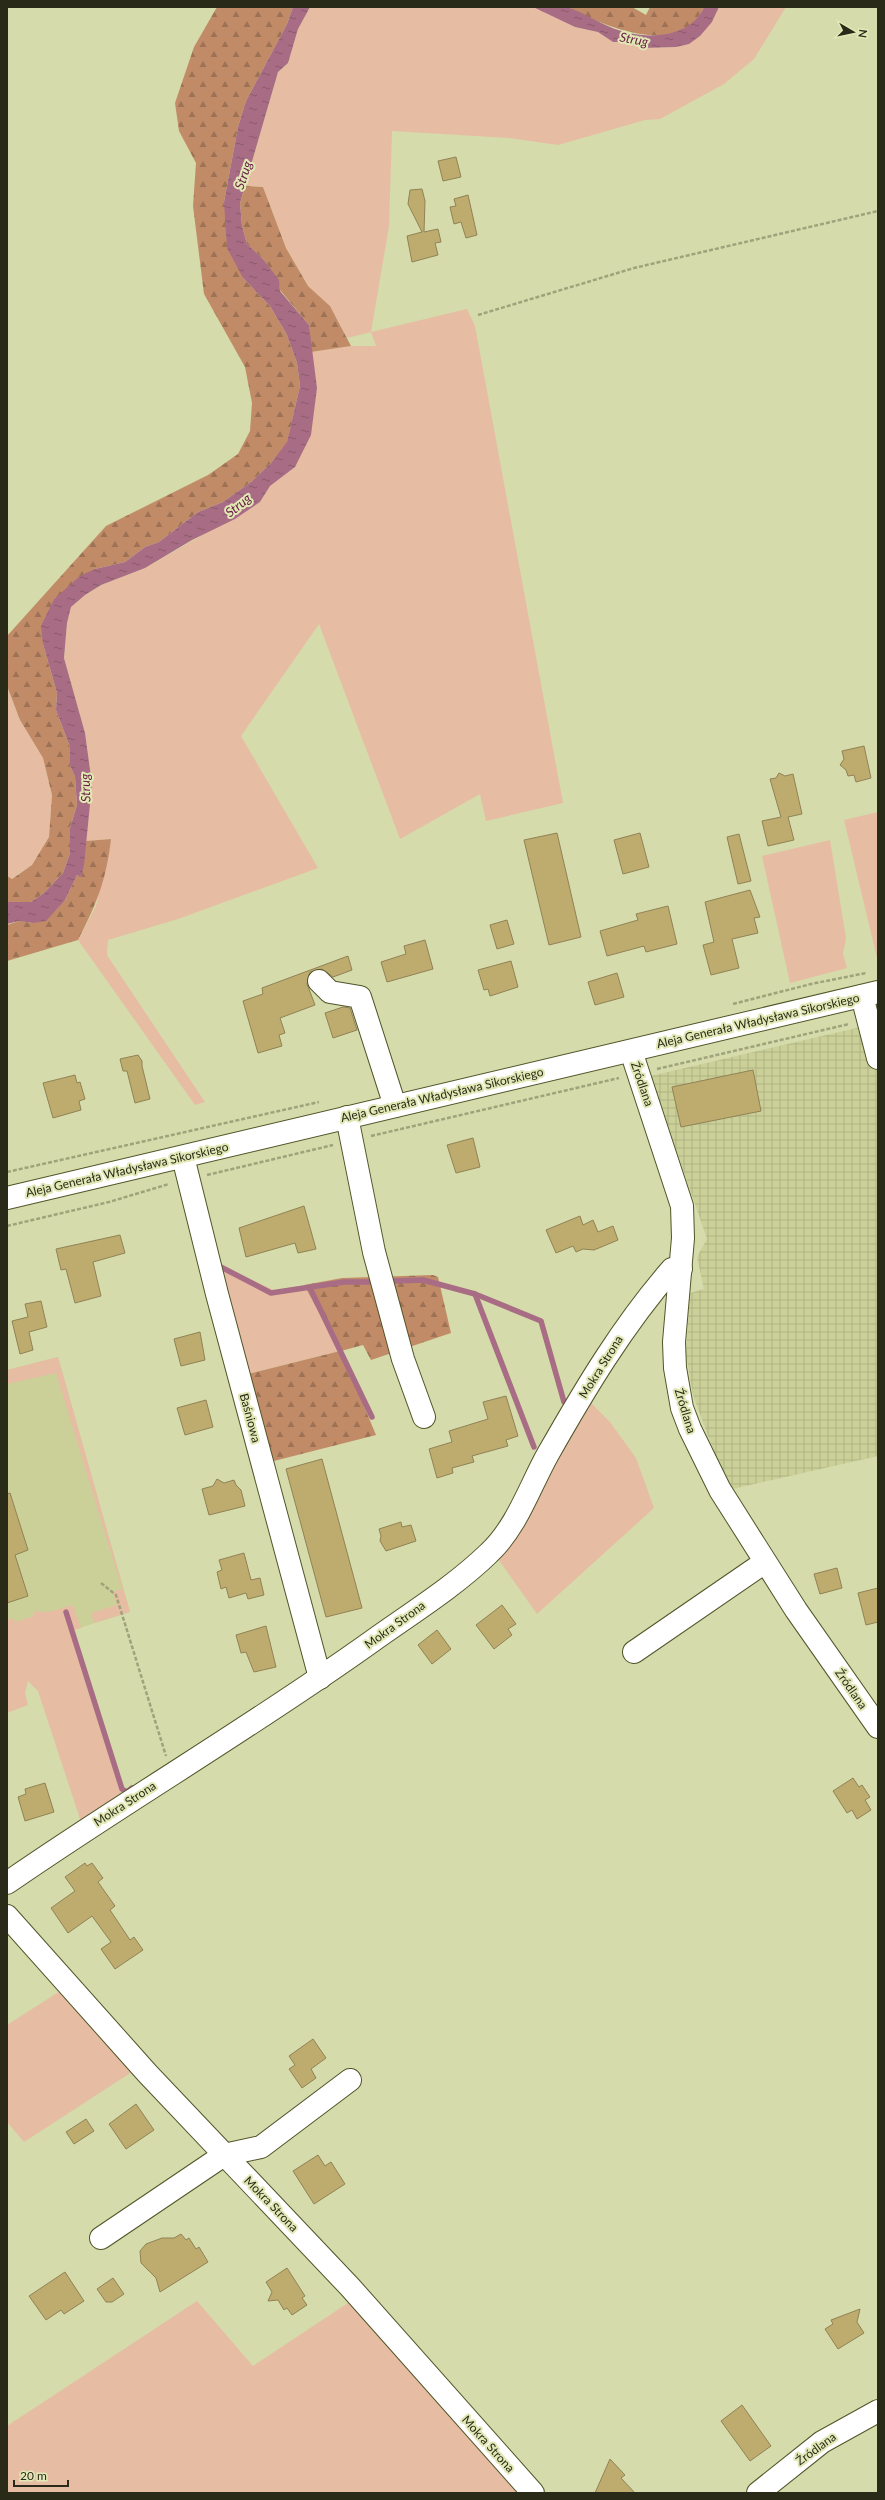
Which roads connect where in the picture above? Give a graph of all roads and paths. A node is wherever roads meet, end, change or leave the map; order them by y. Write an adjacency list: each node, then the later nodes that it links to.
1 (878, 211): 2 (path)
2 (478, 315)
3 (871, 971): 6 (path)
4 (319, 981): 11 (street)
5 (870, 994): 7 (street); 8 (street, Aleja Generała Władysława Sikorskiego)
6 (760, 997)
7 (868, 1019): 9 (street); 10 (path)
8 (631, 1051): 10 (street, Źródlana); 11 (street, Aleja Generała Władysława Sikorskiego)
9 (878, 1058)
10 (639, 1073): 13 (path); 18 (street, Źródlana)
11 (395, 1106): 12 (street, Aleja Generała Władysława Sikorskiego)
12 (347, 1118): 13 (street); 14 (street, Aleja Generała Władysława Sikorskiego)
13 (353, 1140): 15 (path); 19 (street)
14 (183, 1157): 15 (street, Baśniowa); 16 (street, Aleja Generała Władysława Sikorskiego)
15 (188, 1180): 17 (path); 23 (street, Baśniowa)
16 (7, 1198)
17 (7, 1226)
18 (680, 1269): 20 (street, Źródlana); 23 (street, Mokra Strona)
19 (424, 1417)
20 (765, 1562): 22 (street); 24 (street, Źródlana)
21 (101, 1583): 25 (path)
22 (634, 1652)
23 (320, 1678): 25 (street, Mokra Strona)
24 (878, 1727)
25 (171, 1773): 26 (street, Mokra Strona)
26 (7, 1883)
27 (7, 1916): 29 (street, Mokra Strona)
28 (350, 2080): 29 (street)
29 (224, 2155): 30 (street); 32 (street, Mokra Strona)
30 (101, 2238)
31 (878, 2411): 33 (street, Źródlana)
32 (533, 2493)
33 (758, 2493)

